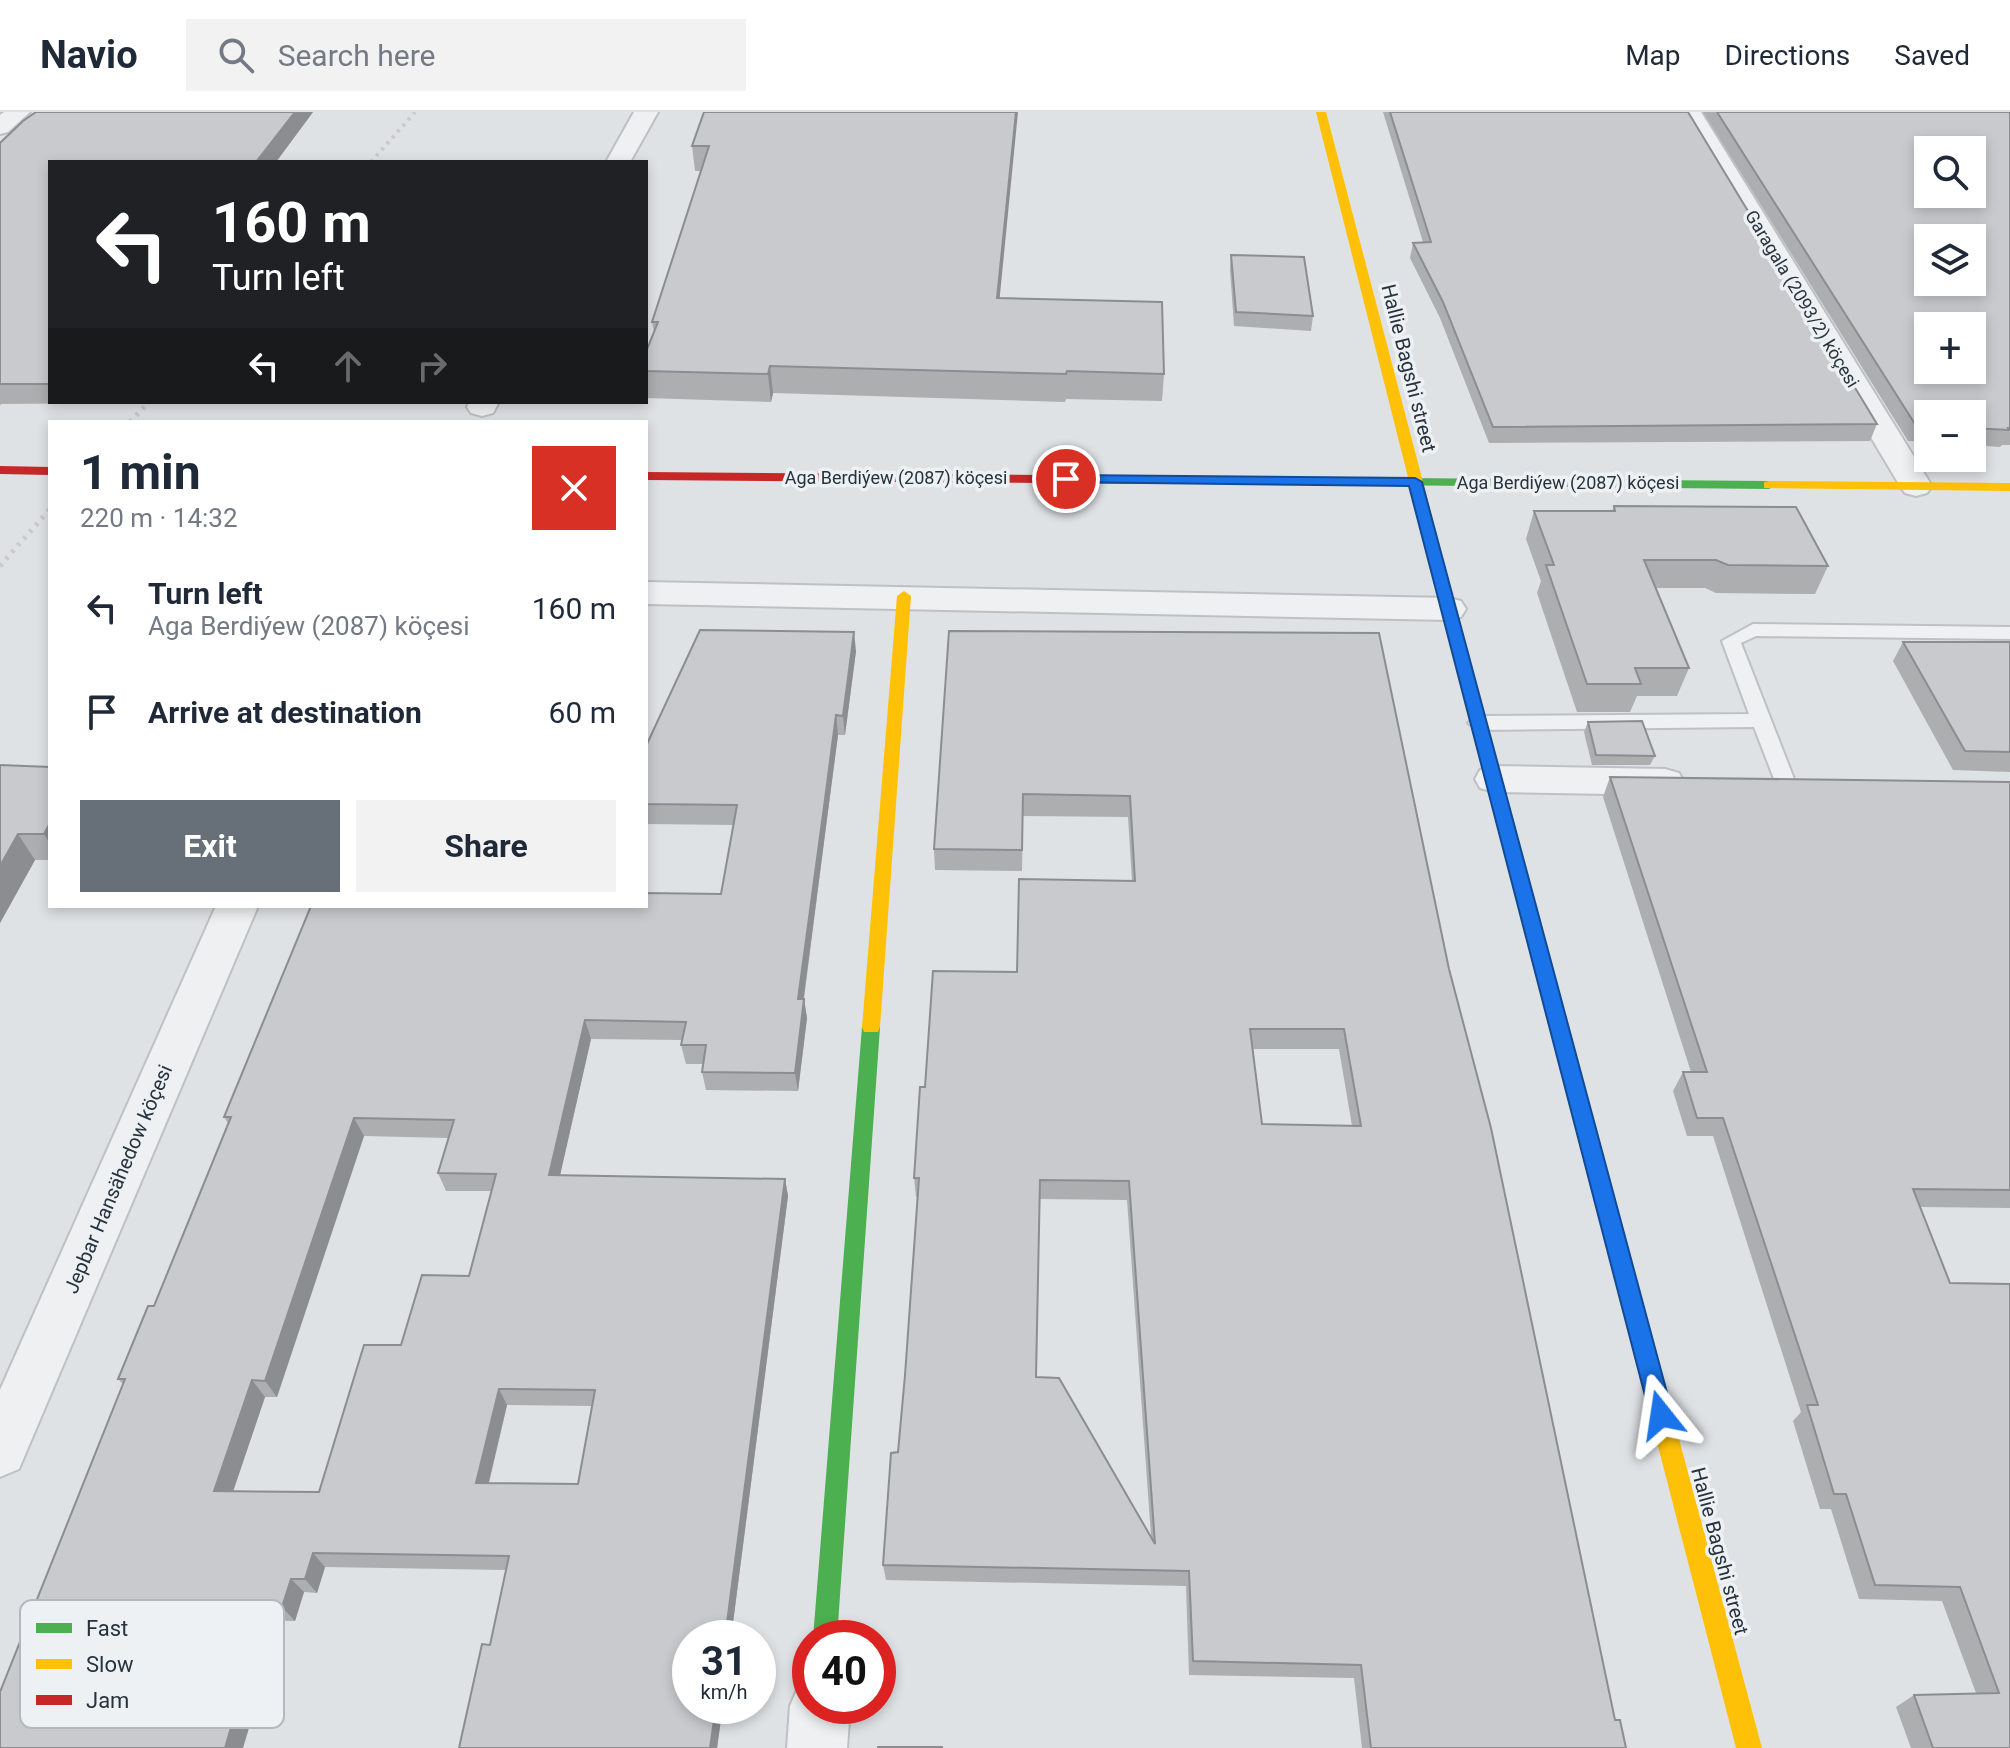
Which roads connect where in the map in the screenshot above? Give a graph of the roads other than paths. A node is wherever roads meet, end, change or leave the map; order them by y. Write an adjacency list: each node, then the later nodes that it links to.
1 (18, 112): 5 (street)
2 (646, 112): 6 (street)
3 (1321, 112): 10 (street, Hallie Bagshi street)
4 (1689, 112): 11 (street, Garagala (2093/2) köçesi)
5 (0, 127)
6 (619, 160)
7 (0, 470): 8 (street)
8 (48, 471)
9 (648, 476): 10 (street, Aga Berdiýew (2087) köçesi)
10 (1415, 482): 11 (street, Aga Berdiýew (2087) köçesi); 15 (street, Hallie Bagshi street)
11 (1916, 486): 12 (street, Aga Berdiýew (2087) köçesi)
12 (2010, 487)
13 (648, 593): 14 (street)
14 (904, 596): 15 (street); 24 (street)
15 (1449, 609): 18 (street, Hallie Bagshi street)
16 (2010, 633): 17 (lane)
17 (1761, 720): 18 (lane); 21 (lane)
18 (1478, 723): 19 (street, Hallie Bagshi street)
19 (1494, 779): 20 (street); 27 (street, Hallie Bagshi street)
20 (1694, 782)
21 (1785, 784)
22 (236, 908): 23 (street, Jepbar Hansähedow köçesi)
23 (0, 1451)
24 (826, 1620)
25 (819, 1724): 26 (street)
26 (817, 1748)
27 (1749, 1748)

